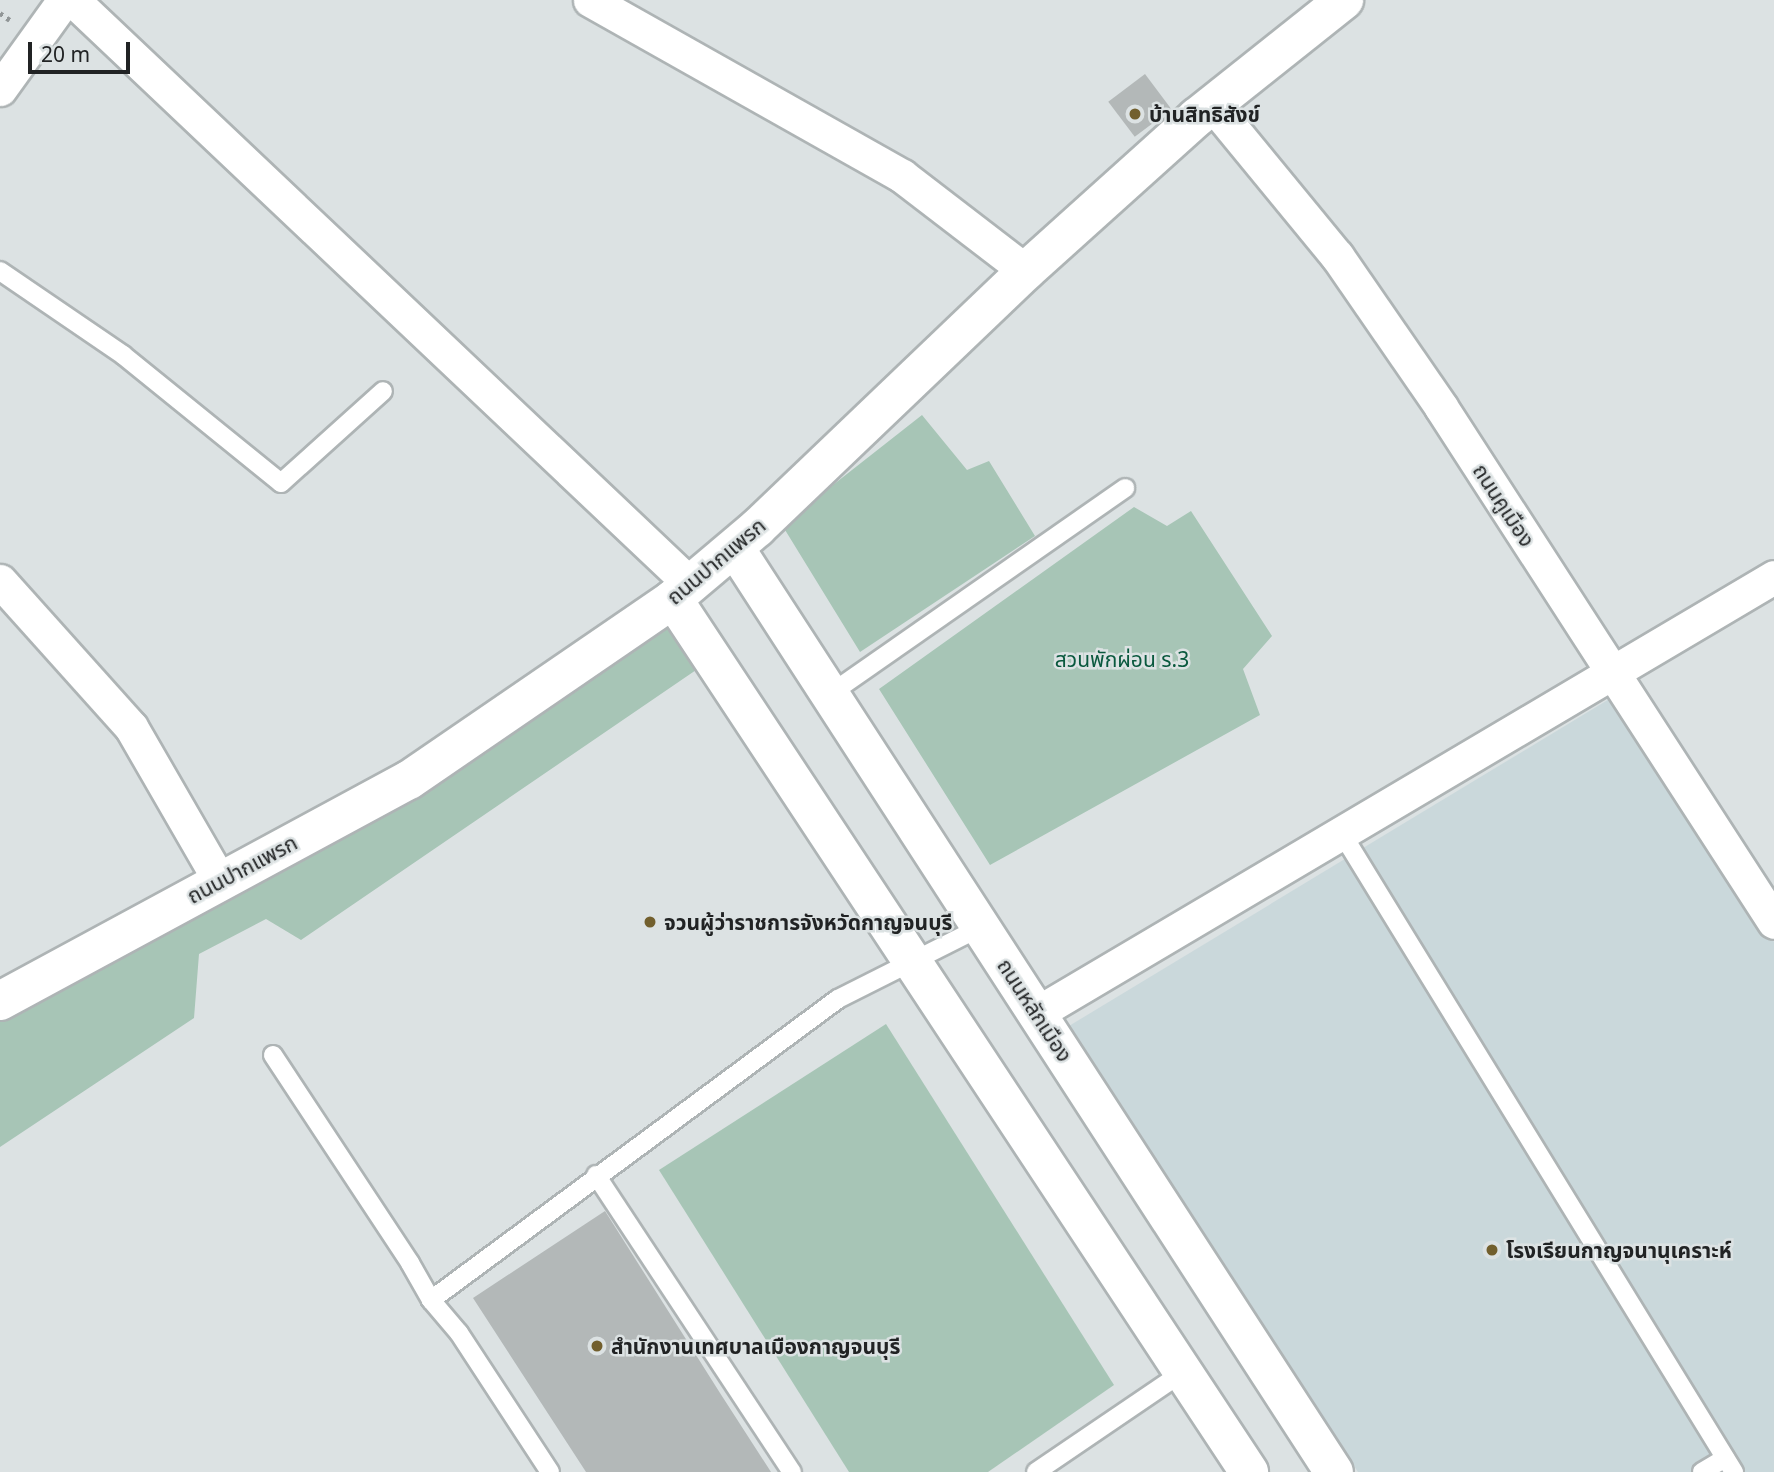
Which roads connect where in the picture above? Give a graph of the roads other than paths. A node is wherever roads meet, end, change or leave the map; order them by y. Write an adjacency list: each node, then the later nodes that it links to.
1 (64, 0): 5 (street)
2 (73, 0): 14 (street)
3 (590, 0): 8 (street)
4 (1344, 0): 6 (street, ถนนปากแพรก)
5 (0, 89)
6 (1212, 104): 8 (street, ถนนปากแพรก); 15 (street, ถนนคูเมือง)
7 (0, 271): 9 (lane)
8 (1026, 271): 11 (street, ถนนปากแพรก)
9 (383, 391)
10 (1125, 488): 16 (lane)
11 (735, 548): 14 (street, ถนนปากแพรก); 16 (street, ถนนหลักเมือง)
12 (1774, 577): 15 (street)
13 (0, 581): 18 (street)
14 (681, 591): 18 (street, ถนนปากแพรก); 21 (street)
15 (1612, 671): 17 (street); 19 (street, ถนนคูเมือง)
16 (830, 694): 20 (street, ถนนหลักเมือง)
17 (1341, 832): 23 (street); 28 (lane)
18 (220, 881): 22 (street, ถนนปากแพรก)
19 (1774, 922)
20 (981, 927): 21 (lane); 23 (street, ถนนหลักเมือง)
21 (914, 963): 25 (lane); 27 (street)
22 (0, 1000)
23 (1037, 1013): 33 (street, ถนนหลักเมือง)
24 (273, 1055): 26 (lane)
25 (596, 1175): 26 (lane); 30 (lane)
26 (430, 1300): 29 (lane)
27 (1183, 1372): 31 (lane); 32 (street)
28 (1730, 1465): 34 (lane)
29 (550, 1472)
30 (792, 1472)
31 (1036, 1472)
32 (1249, 1472)
33 (1334, 1472)
34 (1702, 1472)

